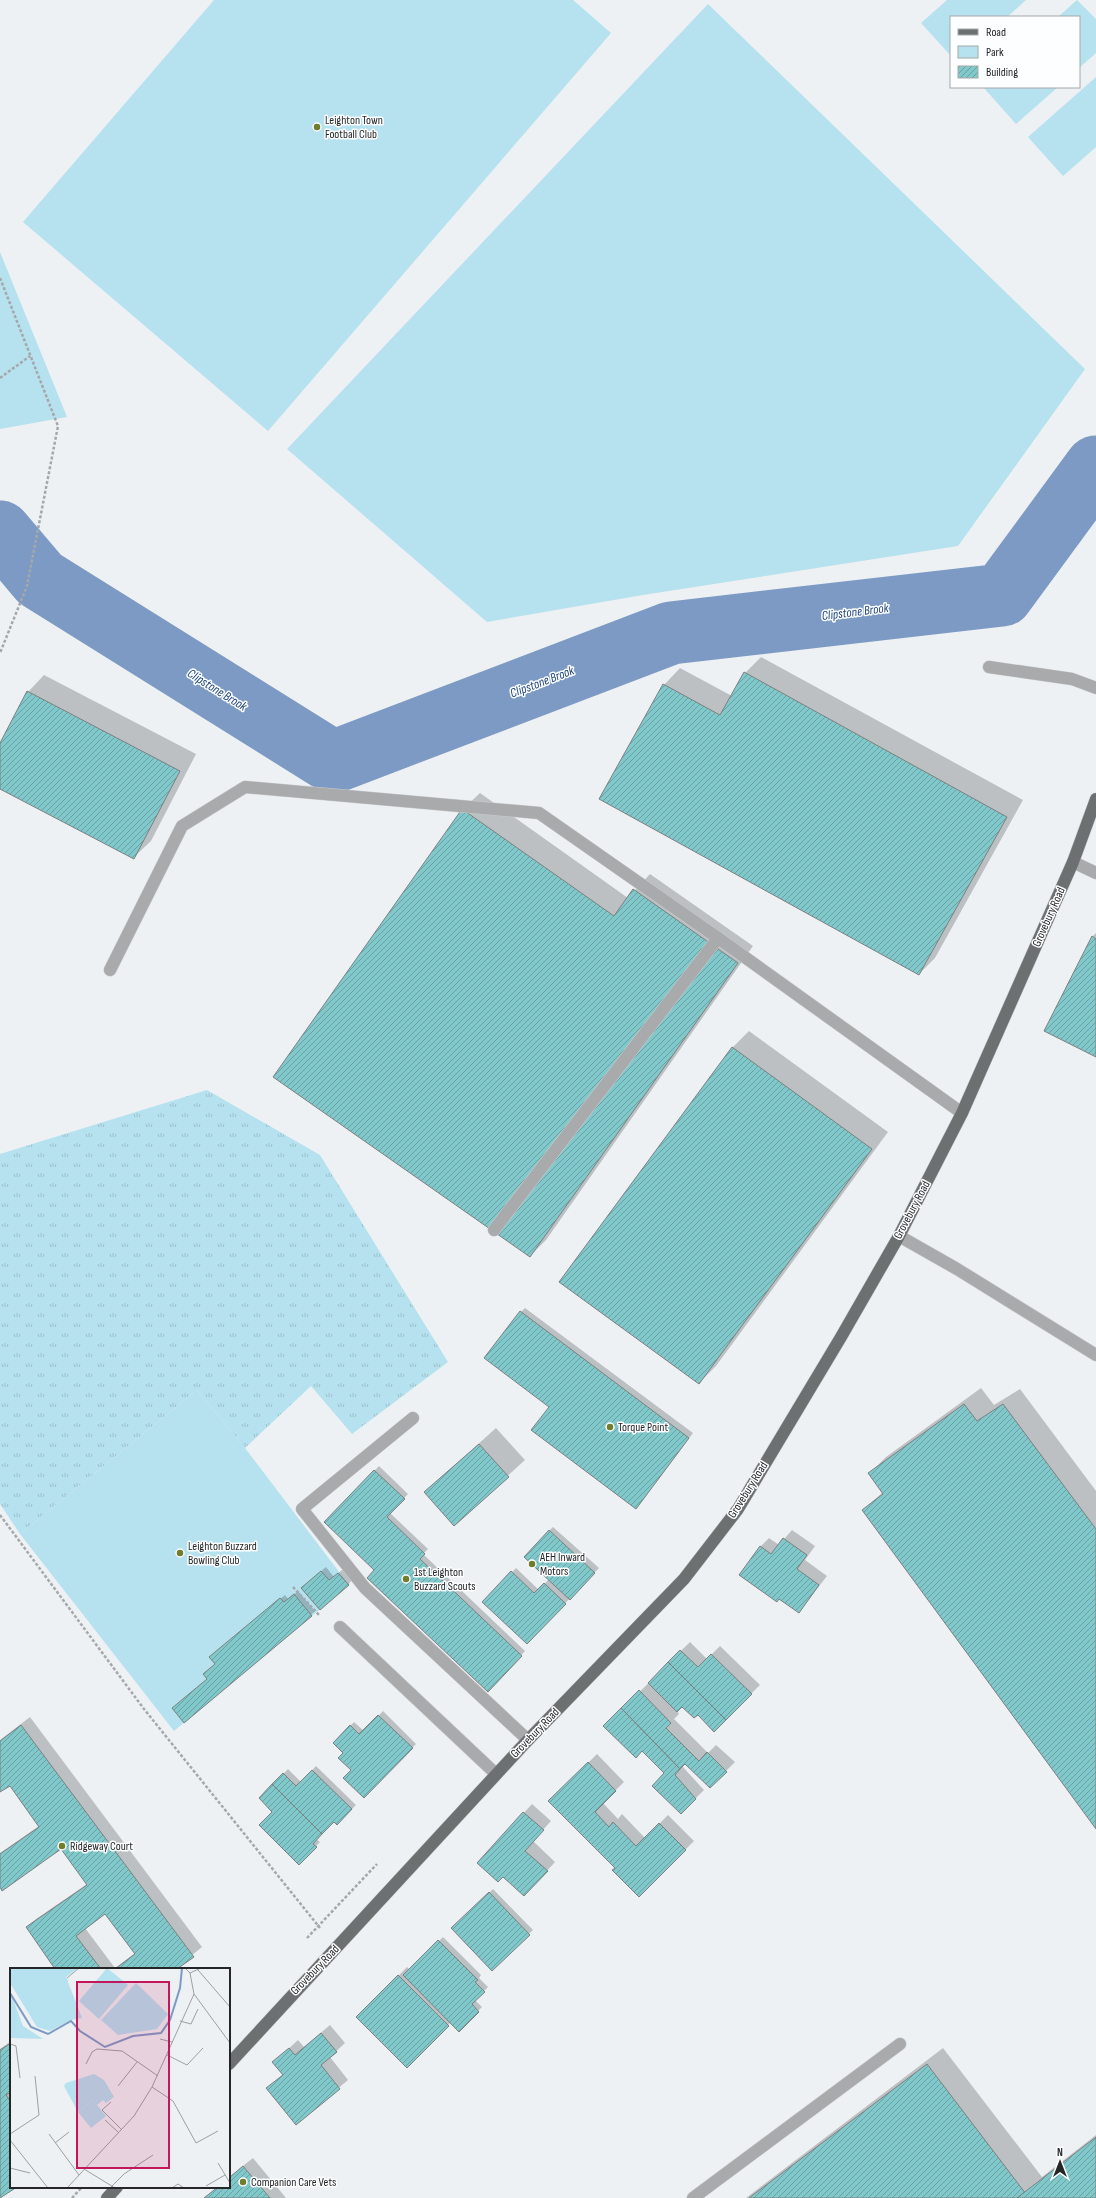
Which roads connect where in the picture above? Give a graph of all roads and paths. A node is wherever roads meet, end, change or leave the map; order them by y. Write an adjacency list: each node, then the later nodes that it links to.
1 (0, 278): 2 (path)
2 (30, 355): 3 (path); 4 (path)
3 (0, 378)
4 (0, 653)
5 (989, 667): 6 (street)
6 (1096, 688)
7 (1096, 799): 8 (main road, Grovebury Road)
8 (1073, 862): 9 (street); 12 (main road, Grovebury Road)
9 (1096, 873)
10 (718, 938): 11 (street); 12 (street); 13 (street)
11 (110, 970)
12 (962, 1113): 14 (main road, Grovebury Road)
13 (494, 1230)
14 (899, 1236): 15 (street); 21 (main road, Grovebury Road)
15 (1096, 1355)
16 (413, 1418): 21 (street)
17 (0, 1515): 23 (path)
18 (293, 1587): 19 (path)
19 (316, 1613)
20 (340, 1627): 22 (street)
21 (528, 1740): 22 (main road, Grovebury Road)
22 (496, 1774): 23 (main road, Grovebury Road)
23 (337, 1949): 25 (main road, Grovebury Road)
24 (900, 2044): 30 (street)
25 (230, 2063)
26 (81, 2188): 28 (path)
27 (116, 2188): 29 (main road)
28 (72, 2198)
29 (107, 2198)
30 (692, 2198)

